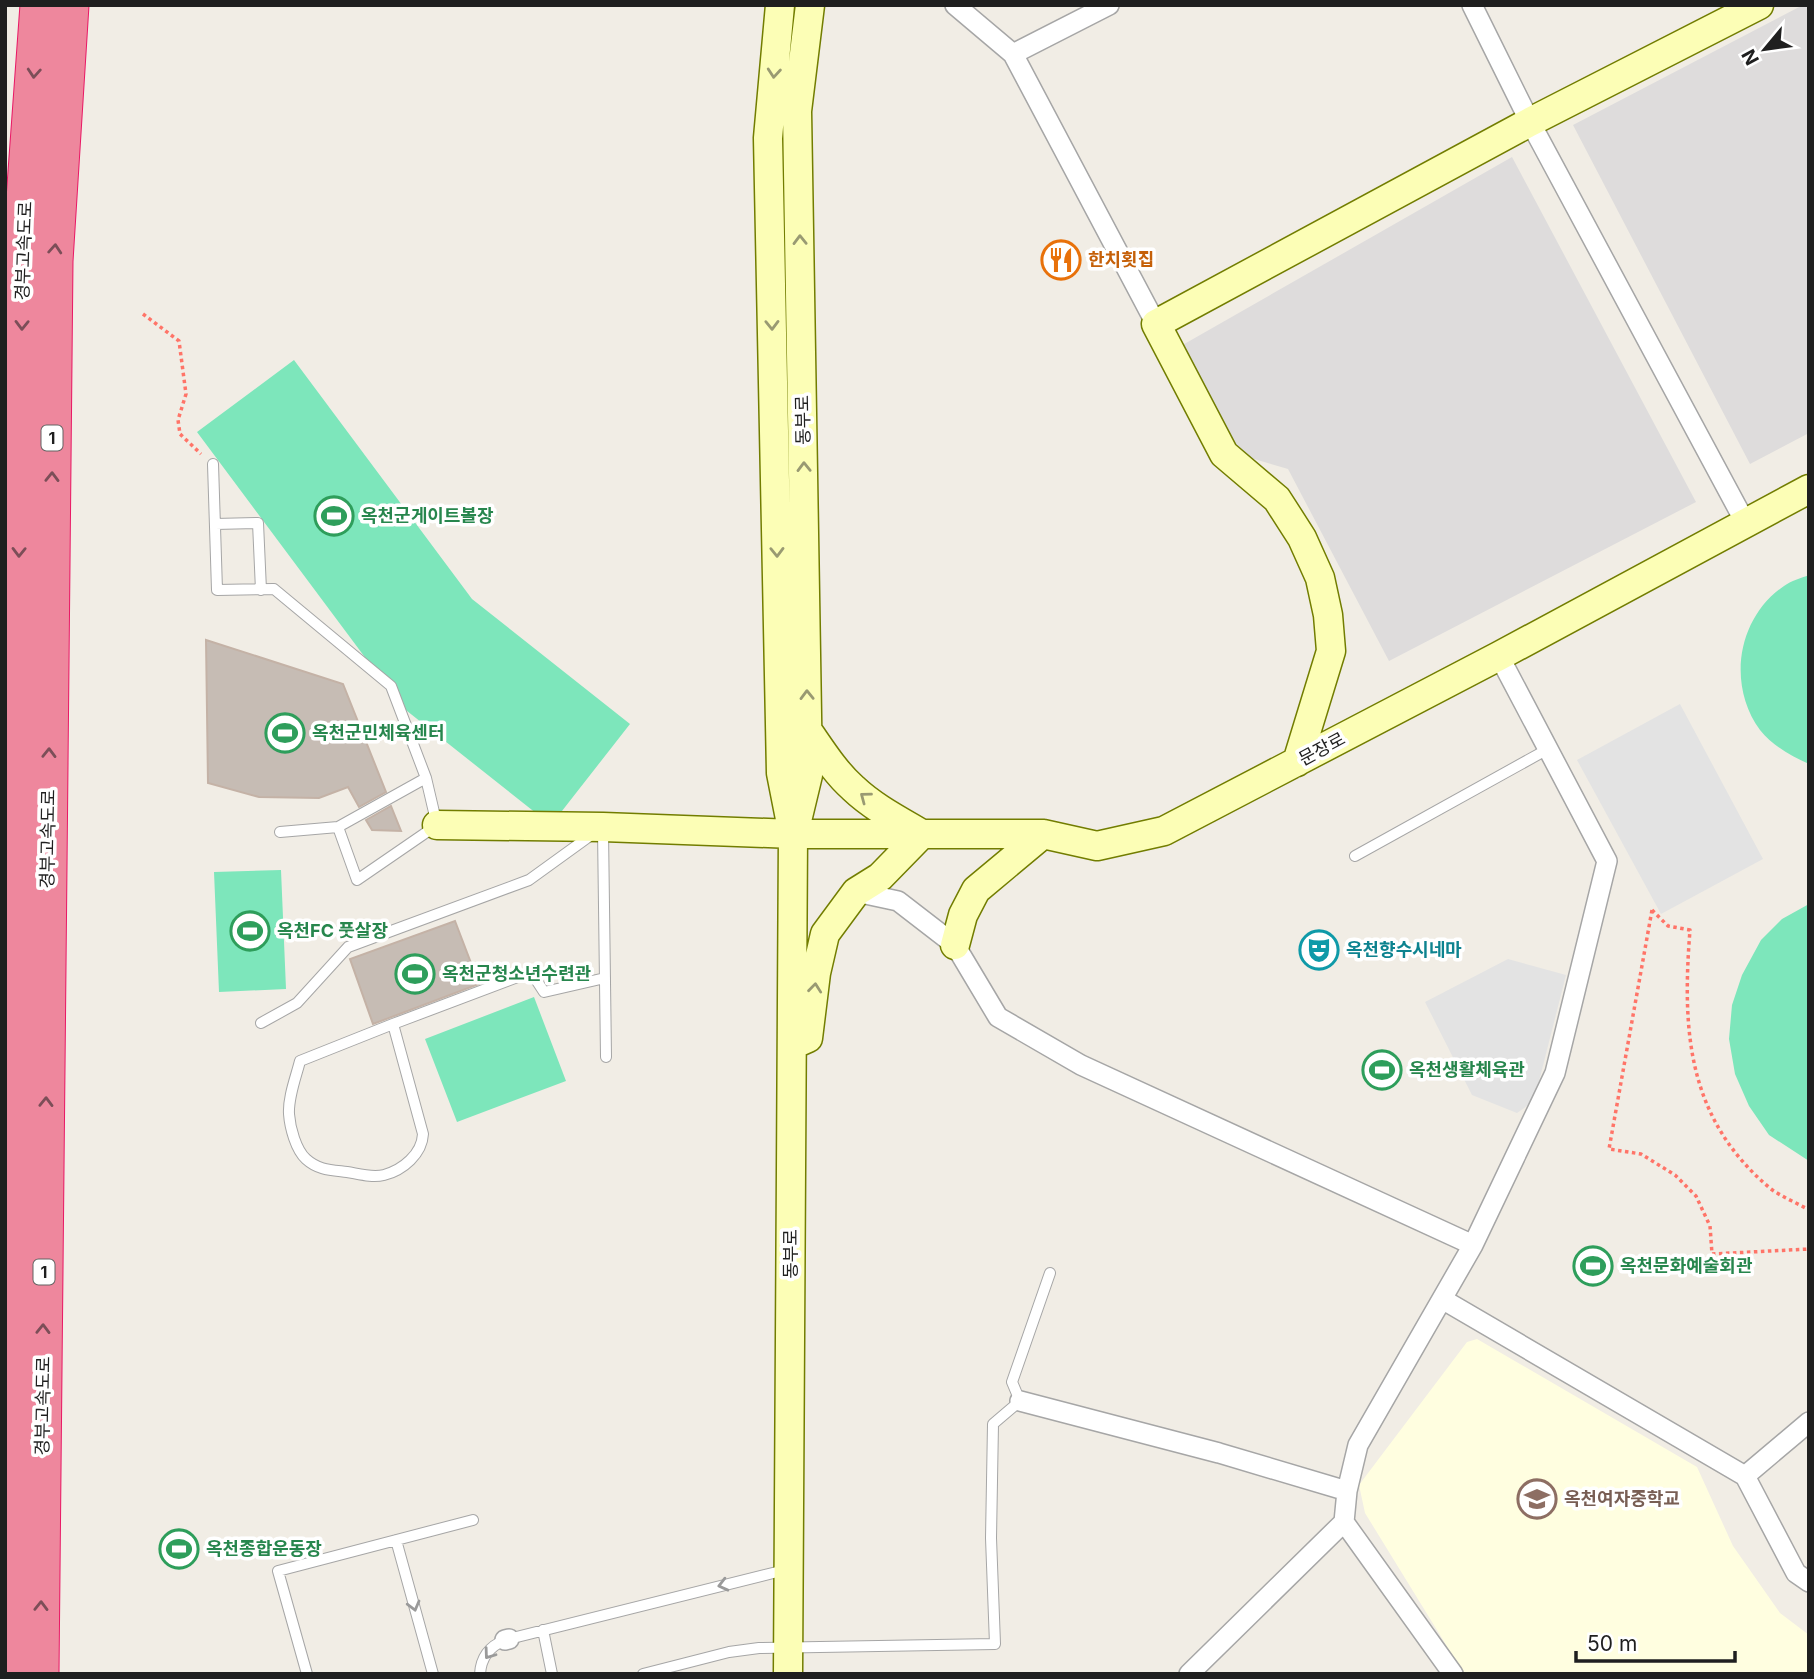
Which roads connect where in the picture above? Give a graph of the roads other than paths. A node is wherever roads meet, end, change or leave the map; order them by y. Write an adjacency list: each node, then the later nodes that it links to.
1 (39, 5): 51 (highway, 경부고속도로 / 1, one-way to 51)
2 (70, 5): 52 (highway, 경부고속도로 / 1, one-way to 2)
3 (780, 5): 26 (street, 동부로, one-way to 26)
4 (810, 5): 18 (street, 동부로, one-way to 4)
5 (955, 5): 9 (street)
6 (1109, 5): 9 (street)
7 (1472, 5): 10 (street)
8 (1759, 5): 10 (street)
9 (1013, 54): 11 (street)
10 (1530, 122): 11 (street); 14 (street)
11 (1156, 324): 20 (street)
12 (213, 464): 15 (lane)
13 (1809, 489): 14 (street, 문장로)
14 (1745, 522): 17 (street, 문장로)
15 (215, 524): 16 (lane); 16 (lane)
16 (261, 590): 21 (lane)
17 (1499, 656): 19 (street); 20 (street, 문장로)
18 (808, 731): 26 (street, 동부로); 27 (street, one-way to 18)
19 (1548, 749): 29 (lane); 37 (street)
20 (1297, 762): 28 (street, 문장로)
21 (426, 778): 22 (lane); 23 (lane)
22 (437, 825): 23 (lane); 24 (street, 문장로)
23 (338, 827): 25 (lane)
24 (603, 827): 26 (street, 문장로); 32 (lane); 33 (lane)
25 (280, 832)
26 (793, 834): 27 (street, 문장로); 35 (street, 동부로)
27 (922, 834): 28 (street, 문장로); 30 (street)
28 (1044, 834): 31 (street)
29 (1355, 856)
30 (856, 892): 31 (street); 35 (street, one-way to 30)
31 (955, 945): 37 (street)
32 (605, 978): 34 (lane); 36 (lane)
33 (261, 1023)
34 (393, 1024): 34 (lane)
35 (792, 1046): 47 (street, 동부로)
36 (606, 1057)
37 (1474, 1245): 39 (street)
38 (1050, 1273): 40 (lane)
39 (1442, 1298): 42 (street); 43 (street)
40 (1020, 1401): 43 (street); 50 (lane)
41 (1809, 1422): 42 (street)
42 (1745, 1476): 48 (street)
43 (1347, 1491): 45 (street)
44 (473, 1520): 46 (lane)
45 (1344, 1522): 58 (street); 59 (street)
46 (396, 1540): 53 (lane); 54 (lane, one-way to 54)
47 (789, 1569): 49 (lane, one-way to 49); 50 (street, 동부로)
48 (1809, 1582)
49 (543, 1630): 55 (lane, one-way to 55); 56 (lane)
50 (788, 1660): 57 (lane)
51 (8, 1674)
52 (40, 1674)
53 (307, 1674)
54 (433, 1674)
55 (480, 1674)
56 (552, 1674)
57 (643, 1674)
58 (1189, 1674)
59 (1453, 1674)

